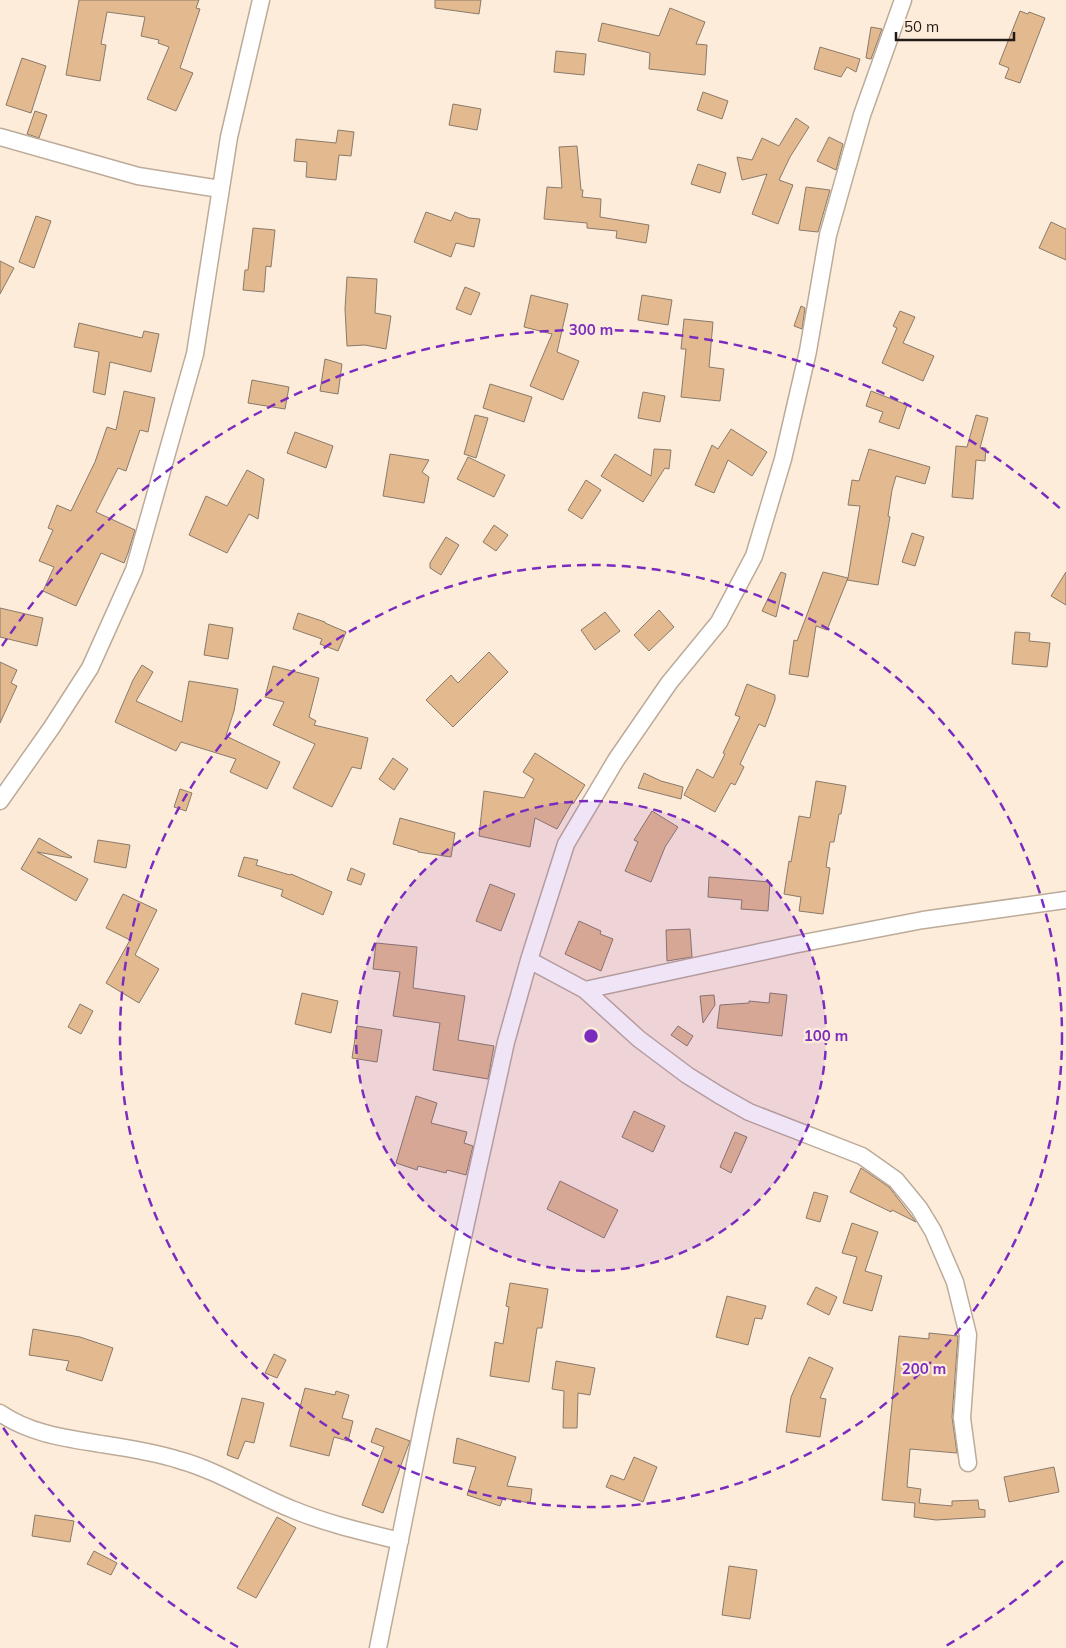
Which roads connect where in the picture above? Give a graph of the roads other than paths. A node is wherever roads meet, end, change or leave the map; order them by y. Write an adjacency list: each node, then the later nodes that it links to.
1 (261, 0): 4 (street)
2 (903, 0): 7 (street)
3 (0, 137): 4 (street)
4 (220, 189): 5 (street)
5 (0, 801)
6 (1066, 900): 8 (street)
7 (528, 960): 8 (street); 11 (street)
8 (585, 990): 10 (street)
9 (0, 1413): 11 (street)
10 (968, 1463)
11 (400, 1541): 12 (street)
12 (378, 1648)

